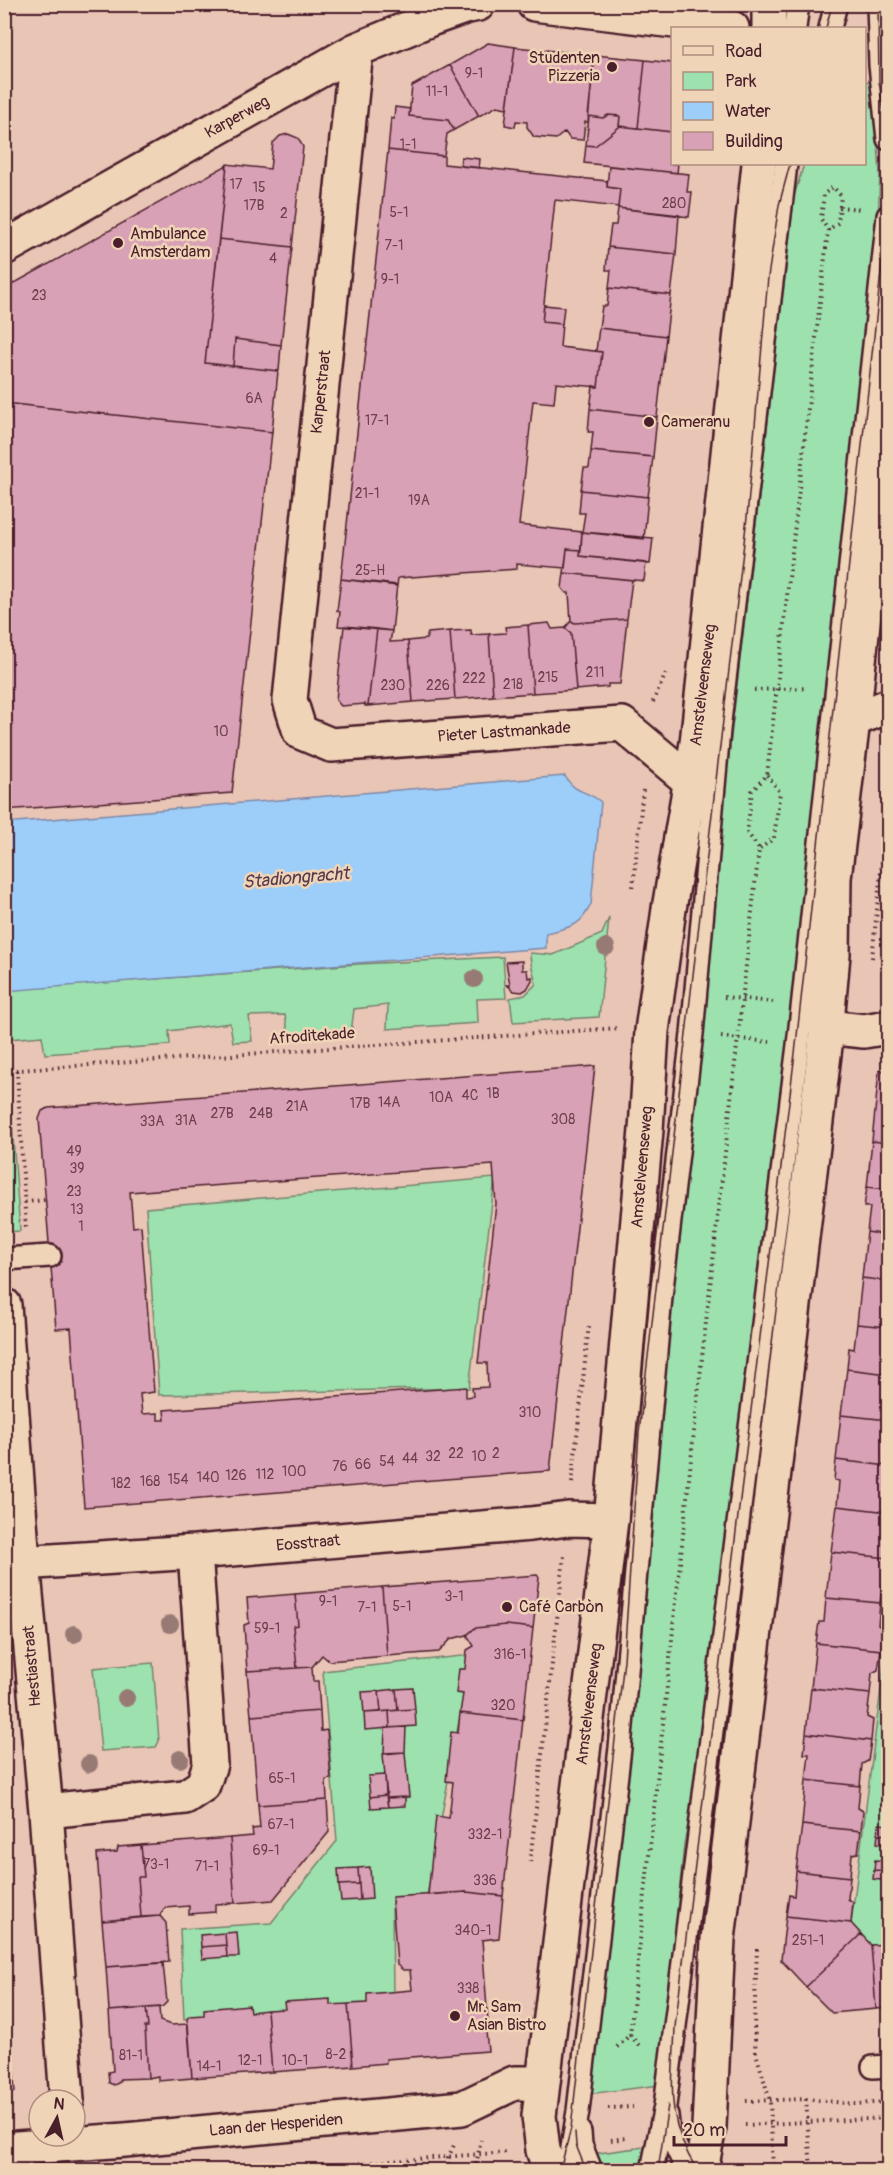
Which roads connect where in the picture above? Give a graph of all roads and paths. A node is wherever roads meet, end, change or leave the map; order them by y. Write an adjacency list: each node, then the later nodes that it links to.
1 (478, 4): 11 (street, Karperweg)
2 (534, 4): 7 (street)
3 (769, 4): 8 (street)
4 (798, 4): 9 (lane)
5 (836, 4): 10 (lane)
6 (878, 4): 12 (lane)
7 (724, 27)
8 (769, 27)
9 (795, 27)
10 (830, 27)
11 (356, 50): 17 (street, Karperweg); 25 (street, Karperstraat)
12 (888, 139)
13 (759, 165): 22 (street, Amstelveenseweg)
14 (786, 165): 22 (lane, Amstelveenseweg)
15 (888, 216): 19 (lane)
16 (828, 230): 16 (path); 20 (path)
17 (4, 248)
18 (888, 379): 24 (street)
19 (838, 688): 20 (path); 33 (lane)
20 (777, 689): 22 (path); 26 (path)
21 (657, 690): 22 (path)
22 (713, 691): 27 (street, Amstelveenseweg); 31 (lane, Amstelveenseweg)
23 (888, 706): 24 (street)
24 (853, 720): 34 (street)
25 (300, 732): 27 (street, Pieter Lastmankade)
26 (767, 775): 29 (path); 29 (path)
27 (690, 781): 36 (street, Amstelveenseweg)
28 (888, 803): 30 (path)
29 (759, 849): 32 (path)
30 (871, 966)
31 (695, 994): 32 (path); 37 (lane, Amstelveenseweg)
32 (742, 999): 33 (path); 38 (path)
33 (802, 1004): 39 (lane)
34 (826, 1027): 35 (street); 74 (street)
35 (888, 1027)
36 (637, 1029): 40 (path, Afroditekade); 48 (street, Amstelveenseweg)
37 (692, 1034): 38 (path); 60 (lane, Amstelveenseweg)
38 (738, 1039): 39 (path); 53 (path)
39 (798, 1045): 58 (lane)
40 (17, 1070): 41 (path, Afroditekade); 43 (path)
41 (4, 1071)
42 (45, 1200): 43 (path)
43 (24, 1202): 44 (path)
44 (27, 1236)
45 (50, 1256): 46 (lane)
46 (4, 1259)
47 (4, 1305): 50 (street, Hestiastraat)
48 (611, 1520): 49 (street, Eosstraat); 54 (street, Amstelveenseweg)
49 (195, 1552): 50 (street, Eosstraat); 51 (street)
50 (14, 1563): 51 (street, Hestiastraat)
51 (46, 1811): 55 (street, Hestiastraat)
52 (757, 1943): 63 (path)
53 (616, 2057)
54 (542, 2083): 64 (street, Laan der Hesperiden); 69 (street, Amstelveenseweg)
55 (66, 2088)
56 (612, 2097): 59 (path)
57 (888, 2102): 62 (path)
58 (665, 2106): 72 (lane); 73 (lane)
59 (611, 2108)
60 (578, 2110): 70 (lane); 71 (lane)
61 (888, 2118): 62 (path)
62 (807, 2122): 63 (path); 76 (path)
63 (770, 2123): 75 (path)
64 (87, 2139)
65 (27, 2146): 66 (street, Laan der Hesperiden)
66 (4, 2149)
67 (276, 2170): 68 (path)
68 (475, 2170)
69 (550, 2170)
70 (566, 2170)
71 (591, 2170)
72 (652, 2170)
73 (687, 2170)
74 (701, 2170)
75 (773, 2170)
76 (811, 2170)

